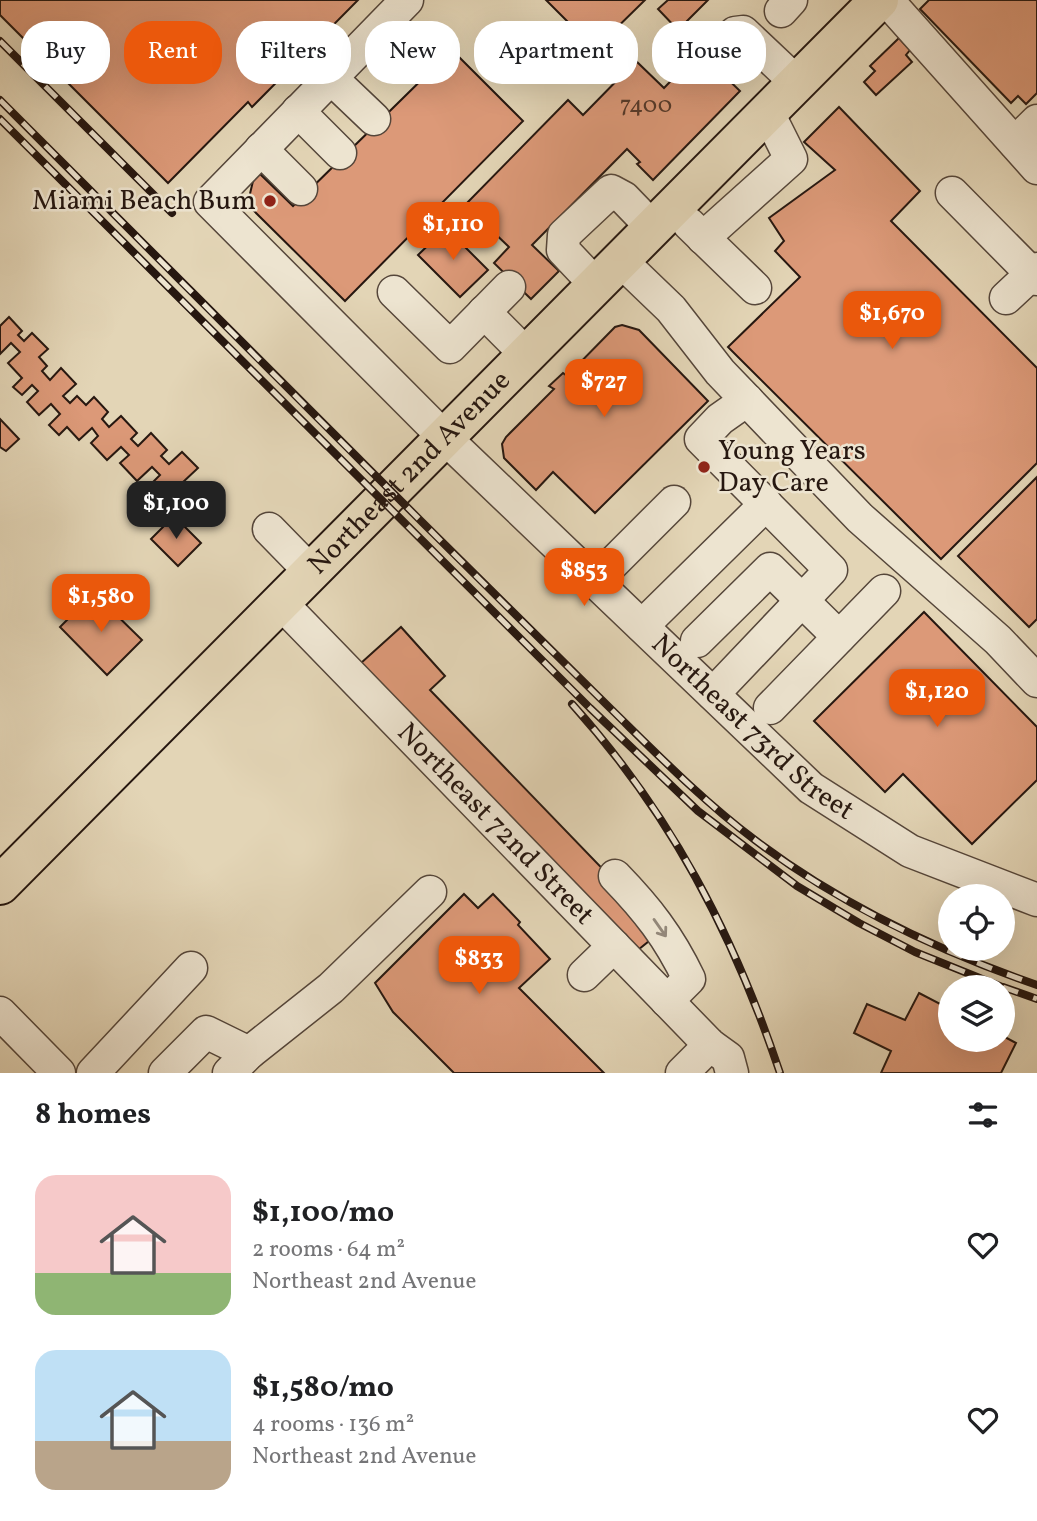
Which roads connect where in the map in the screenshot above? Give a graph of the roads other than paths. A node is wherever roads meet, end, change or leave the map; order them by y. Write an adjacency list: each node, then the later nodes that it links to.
1 (407, 0): 5 (street)
2 (879, 0): 6 (main road, Northeast 2nd Avenue)
3 (887, 0): 13 (street)
4 (766, 54): 6 (street)
5 (351, 57)
6 (797, 83): 10 (main road, Northeast 2nd Avenue)
7 (325, 84): 9 (street)
8 (337, 84): 11 (street)
9 (298, 111): 14 (street); 15 (street)
10 (768, 113): 19 (main road, Northeast 2nd Avenue); 20 (street)
11 (374, 119)
12 (1037, 121): 13 (street)
13 (1015, 143): 16 (street)
14 (261, 149): 17 (street); 30 (street, Northeast 73rd Street)
15 (340, 153)
16 (1037, 168)
17 (301, 189)
18 (952, 193): 22 (street)
19 (663, 218): 20 (street); 21 (main road, Northeast 2nd Avenue); 21 (street)
20 (703, 238): 24 (street)
21 (609, 273): 28 (main road, Northeast 2nd Avenue); 29 (street)
22 (1035, 274): 26 (street)
23 (509, 287): 27 (street)
24 (755, 288)
25 (394, 292): 27 (street)
26 (1006, 298)
27 (484, 312): 28 (street)
28 (527, 355): 30 (main road, Northeast 2nd Avenue)
29 (747, 400): 32 (street); 42 (street)
30 (445, 438): 34 (main road, Northeast 2nd Avenue); 35 (street, Northeast 73rd Street)
31 (674, 502): 35 (street)
32 (766, 504): 37 (street); 39 (street)
33 (270, 528): 34 (street)
34 (311, 572): 38 (main road, Northeast 2nd Avenue)
35 (595, 582): 39 (street, Northeast 73rd Street)
36 (884, 591): 40 (street)
37 (802, 601): 40 (street); 41 (street); 43 (street)
38 (281, 603): 45 (main road, Northeast 2nd Avenue); 49 (street, Northeast 72nd Street)
39 (642, 626): 43 (street, Northeast 73rd Street)
40 (839, 637): 44 (street)
41 (697, 641)
42 (1034, 673)
43 (713, 694): 48 (street, Northeast 73rd Street)
44 (770, 708)
45 (5, 871)
46 (615, 876): 52 (street, one-way to 52)
47 (430, 891): 55 (street)
48 (1037, 900)
49 (614, 946): 51 (street); 52 (street, Northeast 72nd Street)
50 (191, 968): 57 (street)
51 (584, 975)
52 (667, 1001): 54 (street, Northeast 72nd Street)
53 (0, 1013): 56 (street)
54 (710, 1045): 59 (street); 60 (street, Northeast 72nd Street)
55 (239, 1063): 58 (street)
56 (59, 1073)
57 (93, 1073)
58 (165, 1073)
59 (682, 1073)
60 (732, 1073)

